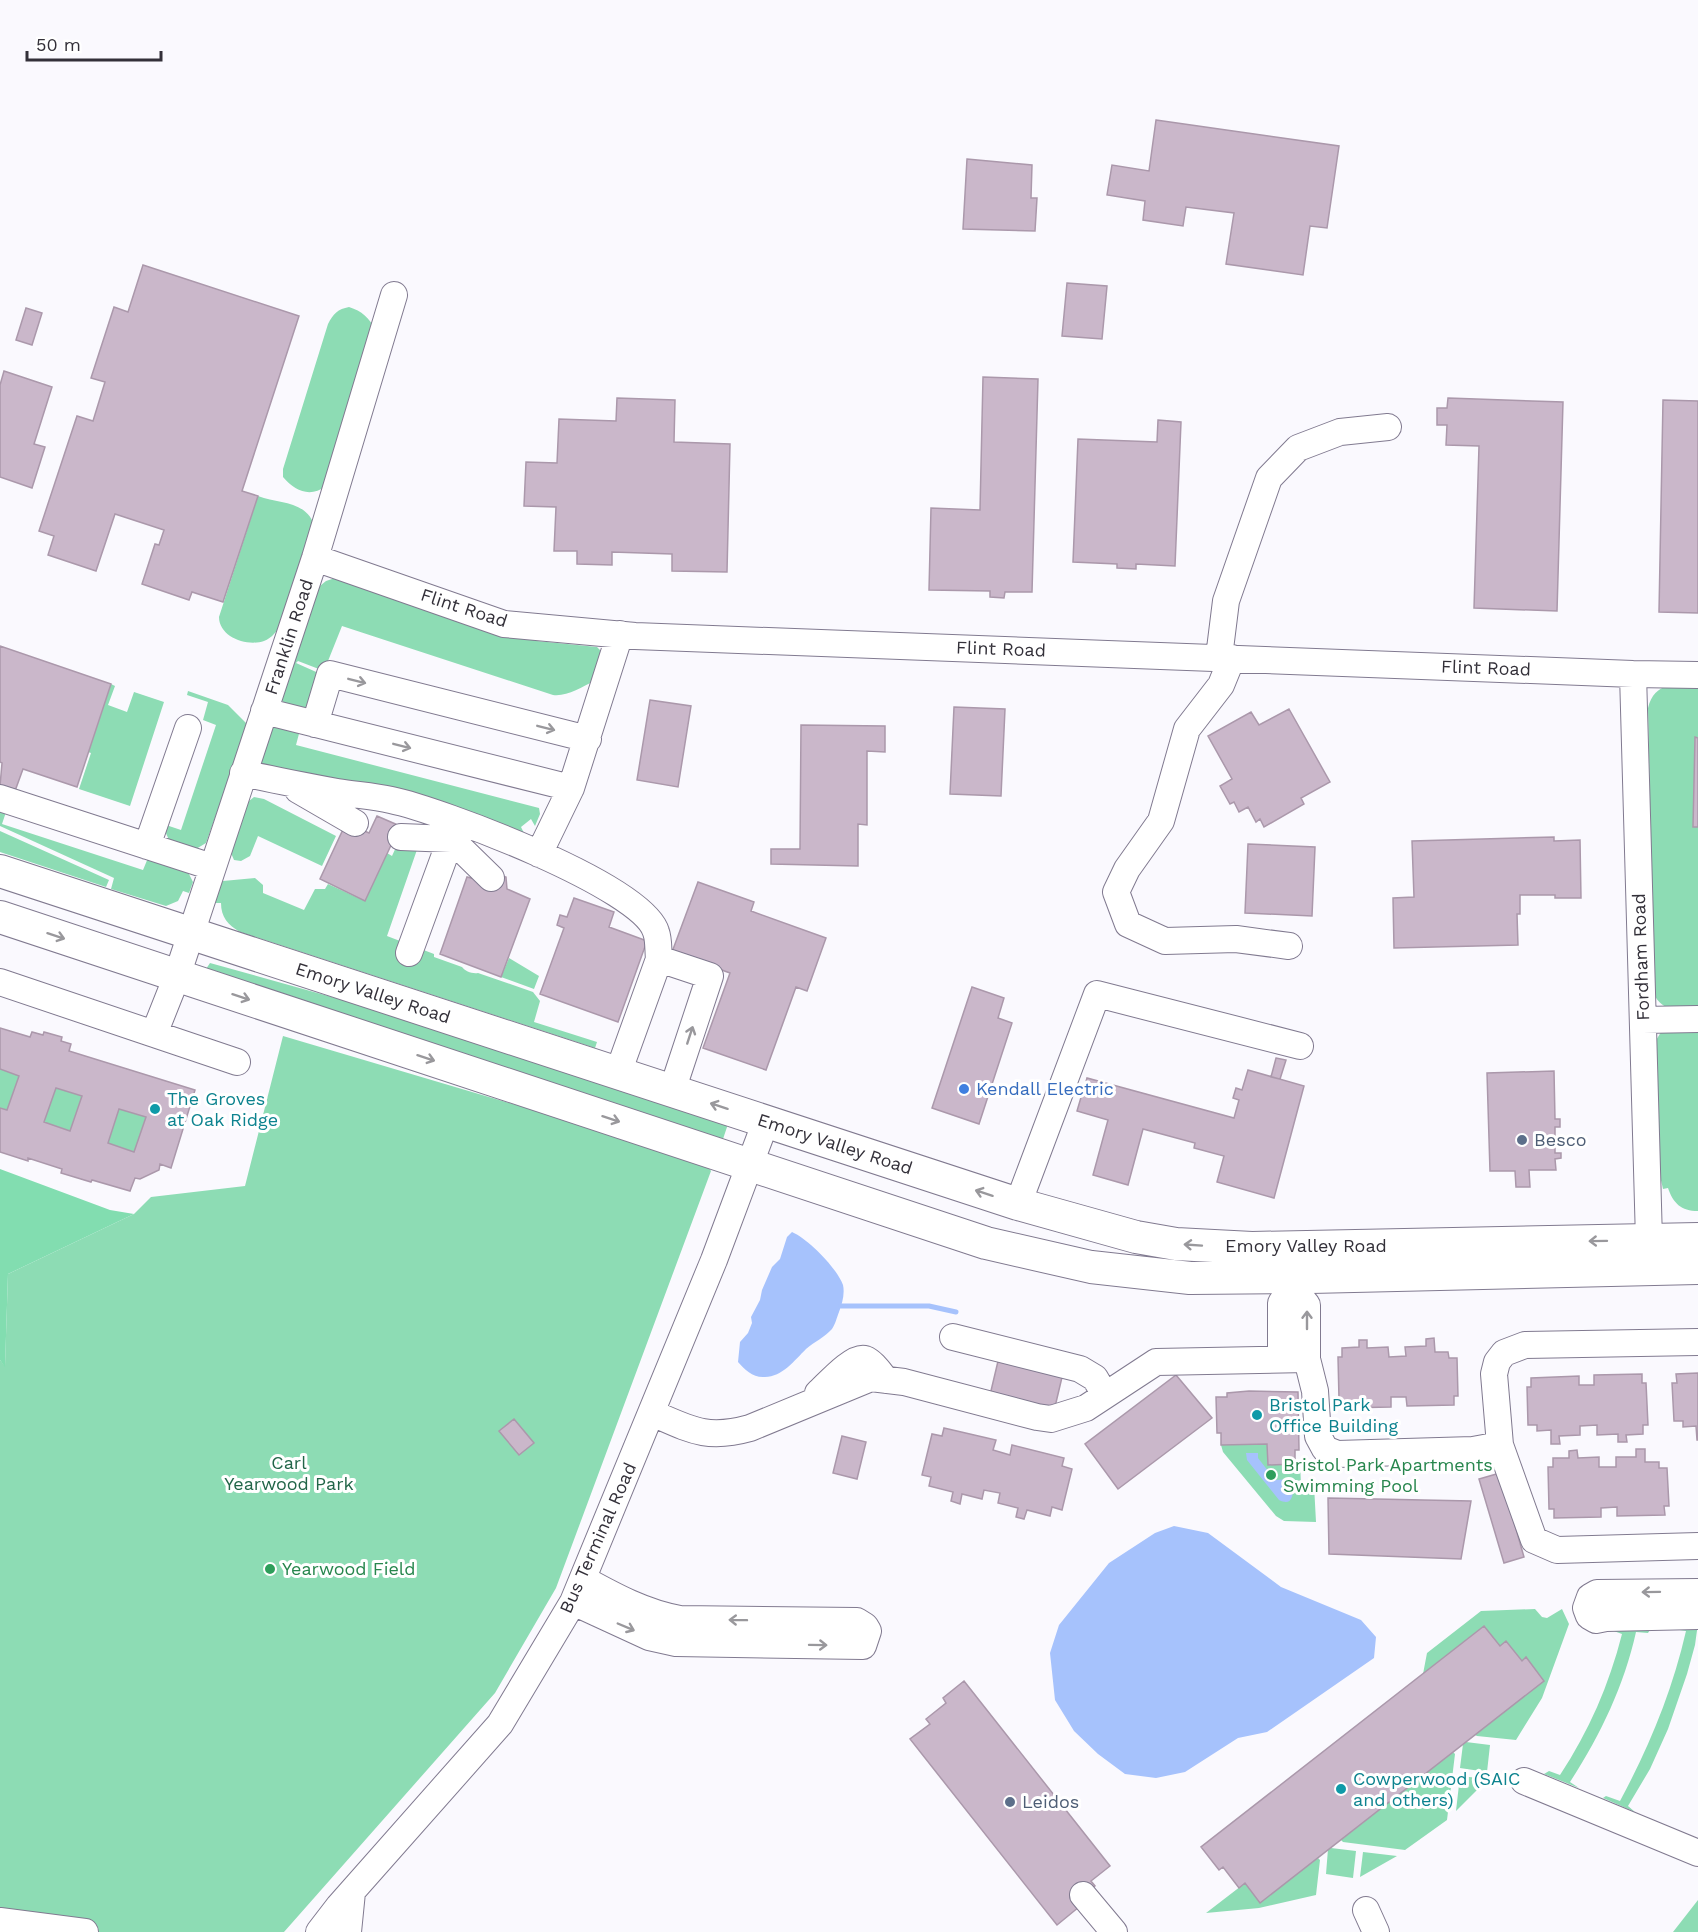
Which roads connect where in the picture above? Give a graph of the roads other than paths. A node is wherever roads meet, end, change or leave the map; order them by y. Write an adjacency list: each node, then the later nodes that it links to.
1 (394, 295): 3 (street, Franklin Road)
2 (1388, 427): 5 (street)
3 (315, 558): 4 (street, Flint Road); 8 (street, Franklin Road)
4 (620, 634): 5 (street, Flint Road); 11 (street)
5 (1225, 658): 6 (street, Flint Road); 26 (street)
6 (1633, 674): 7 (street, Flint Road); 32 (street, Fordham Road)
7 (1698, 675)
8 (264, 711): 9 (street); 12 (street, Franklin Road)
9 (315, 724): 11 (street, one-way to 11); 14 (street, one-way to 14)
10 (188, 728): 19 (street)
11 (588, 739): 14 (street)
12 (243, 773): 13 (street); 21 (street, Franklin Road)
13 (284, 782): 16 (street); 17 (street)
14 (571, 789): 20 (street)
15 (0, 798): 19 (street)
16 (355, 823)
17 (454, 831): 18 (street); 20 (street); 23 (street); 27 (street)
18 (401, 837)
19 (147, 846): 21 (street)
20 (539, 854): 28 (street)
21 (212, 867): 25 (street, Franklin Road)
22 (0, 871): 25 (main road, Emory Valley Road)
23 (491, 878)
24 (0, 917): 29 (main road, Emory Valley Road, one-way to 29)
25 (191, 934): 29 (street, Franklin Road); 36 (main road, Emory Valley Road)
26 (1289, 946)
27 (409, 953)
28 (659, 959): 36 (street); 37 (street, one-way to 28)
29 (177, 976): 33 (street, Franklin Road); 39 (main road, Emory Valley Road, one-way to 39)
30 (0, 982): 33 (street)
31 (1698, 1018): 32 (street)
32 (1643, 1020): 42 (street, Fordham Road)
33 (154, 1034): 35 (street)
34 (1300, 1046): 40 (street)
35 (237, 1062)
36 (618, 1073): 37 (main road, Emory Valley Road)
37 (672, 1091): 38 (main road, Emory Valley Road, one-way to 37)
38 (766, 1121): 39 (street, Bus Terminal Road); 40 (main road, Emory Valley Road, one-way to 38)
39 (751, 1164): 44 (main road, Emory Valley Road); 51 (street, Bus Terminal Road)
40 (1018, 1204): 44 (main road, Emory Valley Road, one-way to 40)
41 (1698, 1239): 42 (main road, Emory Valley Road)
42 (1649, 1240): 44 (main road, Emory Valley Road, one-way to 44)
43 (1698, 1268): 44 (main road, Emory Valley Road)
44 (1292, 1270): 47 (street); 48 (street, one-way to 44)
45 (953, 1337): 50 (street)
46 (1698, 1342): 53 (street)
47 (1281, 1359): 48 (street); 50 (street)
48 (1307, 1359): 53 (street)
49 (821, 1368): 52 (street)
50 (1105, 1395): 52 (street)
51 (652, 1413): 52 (street); 55 (street, Bus Terminal Road)
52 (783, 1413)
53 (1500, 1445): 54 (street)
54 (1698, 1546)
55 (578, 1591): 55 (street, one-way to 55); 60 (street, Bus Terminal Road)
56 (1698, 1592): 57 (street, one-way to 57)
57 (1698, 1616)
58 (1524, 1782): 59 (street)
59 (1698, 1853)
60 (352, 1892): 64 (street, Bus Terminal Road); 65 (street)
61 (1083, 1895): 66 (street)
62 (0, 1921): 63 (street)
63 (85, 1932)
64 (319, 1932)
65 (348, 1932)
66 (1114, 1932)

